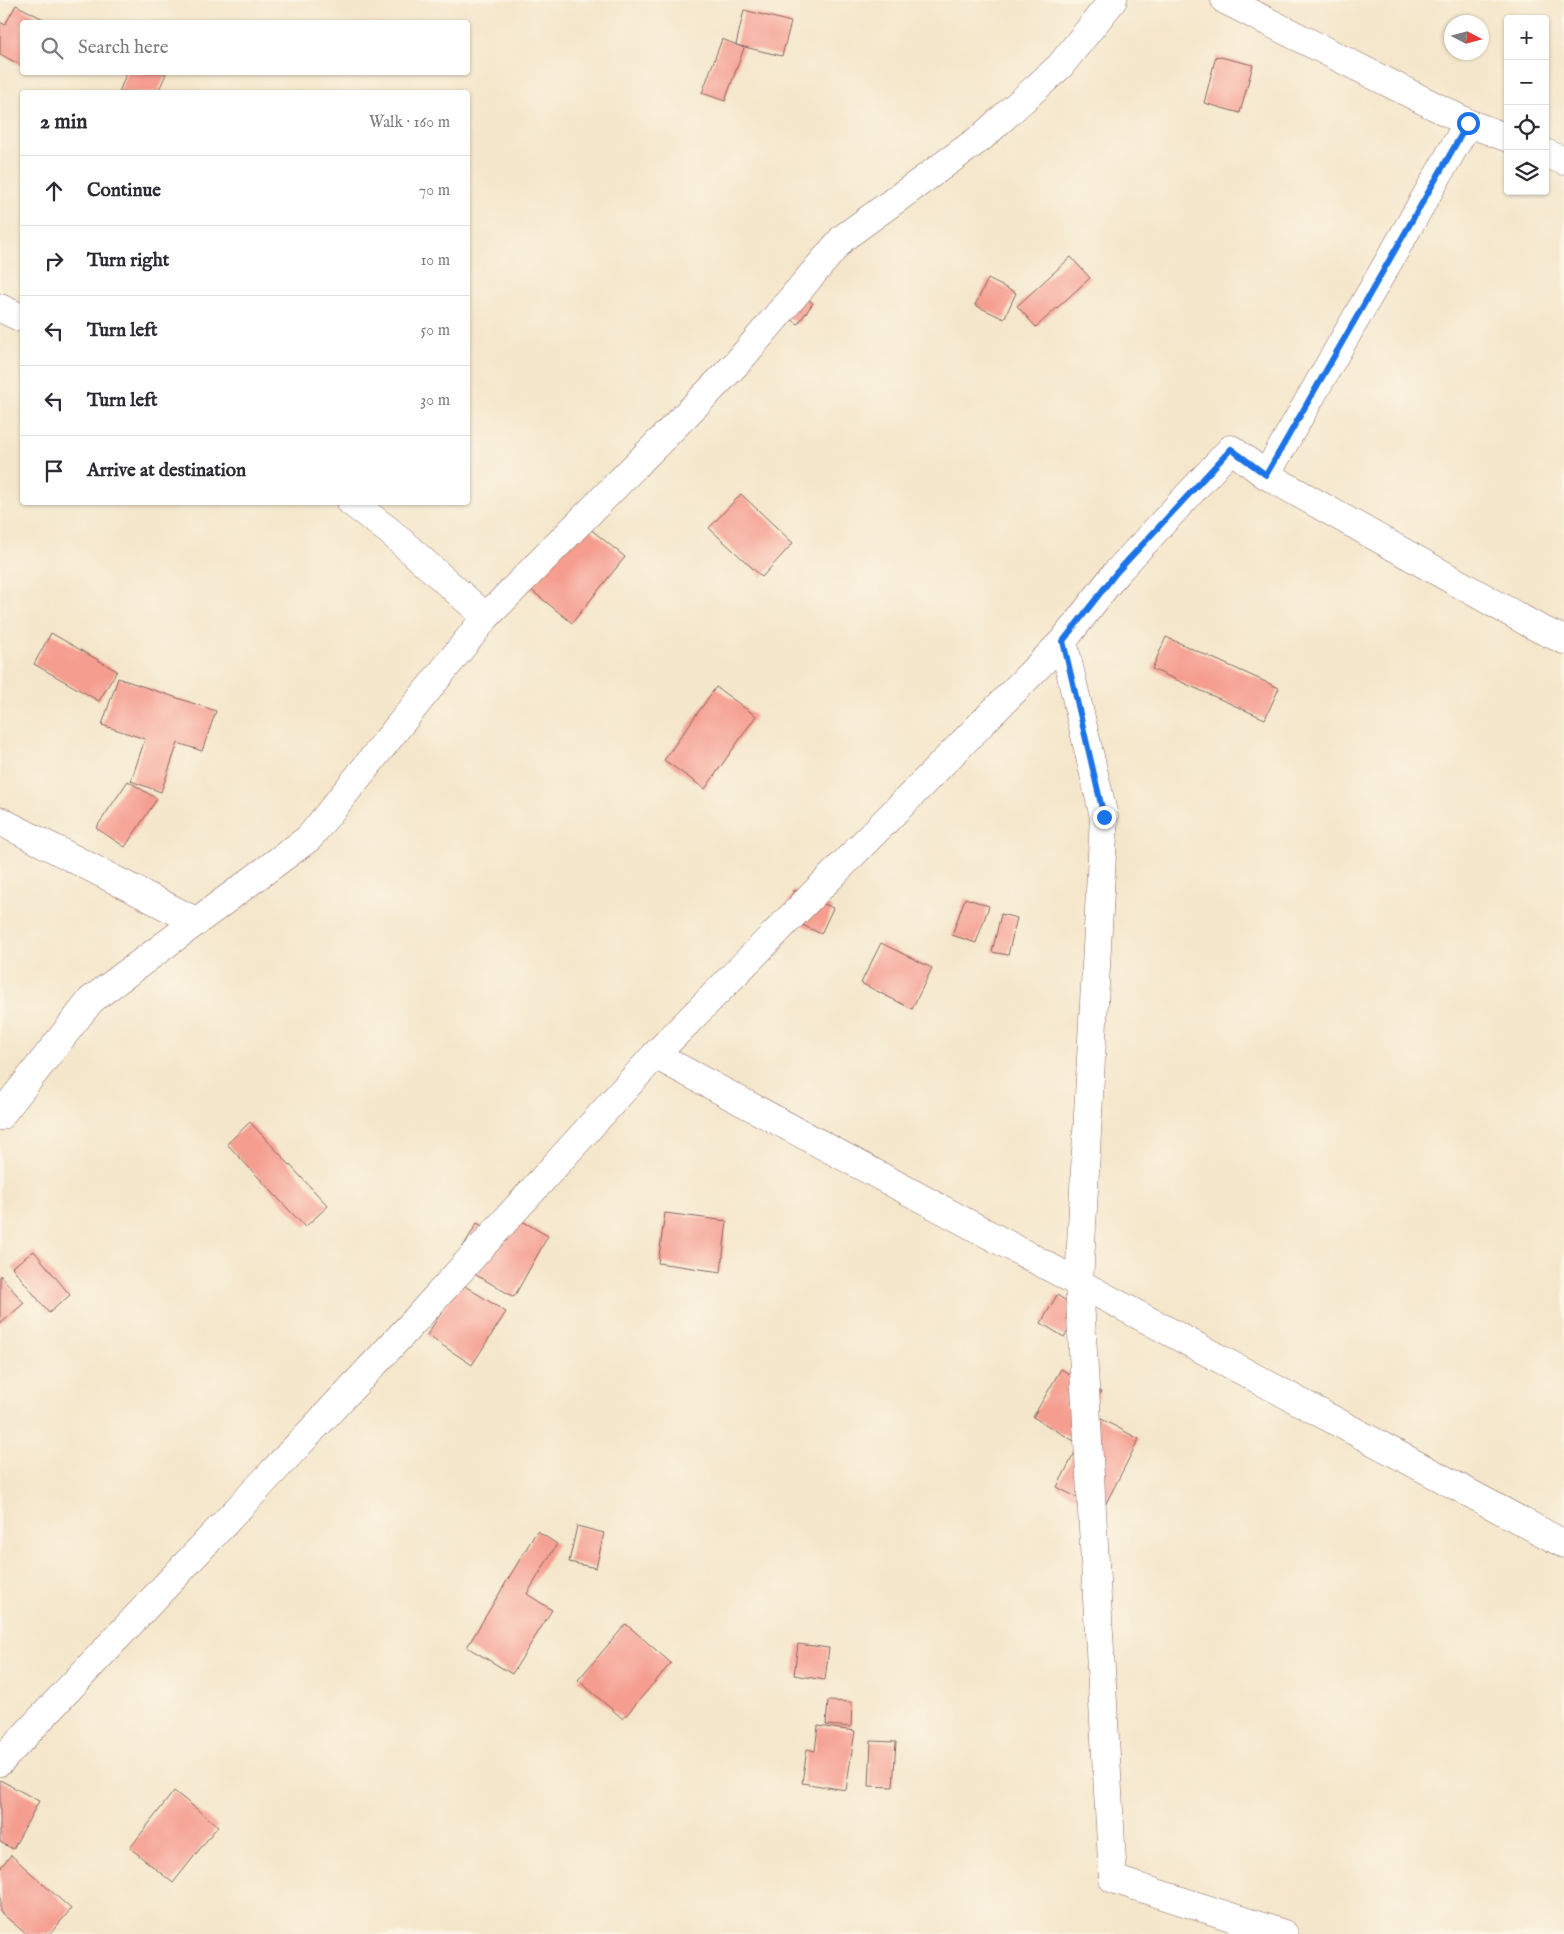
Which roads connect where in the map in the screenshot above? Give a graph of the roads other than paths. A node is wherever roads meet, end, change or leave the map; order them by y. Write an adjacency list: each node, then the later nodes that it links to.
1 (1113, 0): 11 (street)
2 (1225, 0): 3 (street)
3 (1468, 123): 4 (street); 9 (street)
4 (1504, 136)
5 (1549, 154): 6 (street)
6 (1564, 160)
7 (0, 308): 8 (street)
8 (20, 317)
9 (1266, 475): 12 (street); 13 (street)
10 (354, 505): 11 (street)
11 (486, 617): 15 (street)
12 (1564, 640)
13 (1063, 641): 16 (street); 18 (street)
14 (0, 820): 15 (street)
15 (197, 922): 17 (street)
16 (655, 1055): 18 (street); 20 (street)
17 (0, 1116)
18 (1079, 1282): 19 (street); 21 (street)
19 (1564, 1544)
20 (0, 1762)
21 (1284, 1934)

